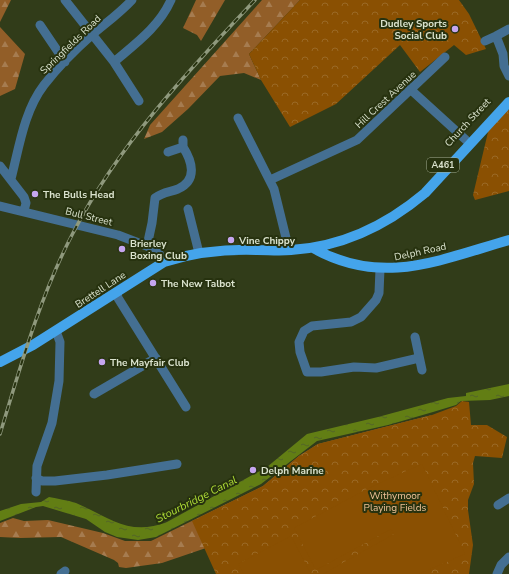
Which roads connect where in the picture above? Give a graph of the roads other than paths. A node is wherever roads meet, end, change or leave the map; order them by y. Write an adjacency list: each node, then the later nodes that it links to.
1 (65, 0): 6 (street)
2 (132, 0): 6 (street, Springfields Road)
3 (171, 0): 11 (street)
4 (40, 25): 10 (street)
5 (509, 29): 7 (street)
6 (92, 35): 10 (street, Springfields Road); 11 (street)
7 (496, 36): 8 (street); 12 (street)
8 (485, 41)
9 (445, 57): 13 (street, Hill Crest Avenue)
10 (65, 62): 21 (street, Springfields Road)
11 (114, 62): 15 (street)
12 (509, 76)
13 (410, 89): 18 (street); 22 (street, Hill Crest Avenue)
14 (509, 95): 18 (main road, Church Street / A461)
15 (139, 101)
16 (509, 102): 26 (main road, Church Street / A461)
17 (238, 118): 22 (street)
18 (466, 140): 26 (main road, Church Street / A461)
19 (168, 152): 30 (street)
20 (0, 166): 21 (street)
21 (11, 179): 25 (street)
22 (270, 180): 32 (street)
23 (0, 206): 25 (street, Bull Street)
24 (188, 209): 33 (street)
25 (24, 211): 30 (street, Bull Street)
26 (370, 228): 27 (main road, Church Street / A461)
27 (344, 240): 29 (main road, Church Street / A461); 35 (main road)
28 (509, 240): 36 (main road, Delph Road)
29 (327, 244): 31 (main road, Church Street / A461); 35 (main road)
30 (147, 246): 34 (street, Bull Street)
31 (313, 248): 32 (main road, Brettell Lane / A461); 35 (main road, Delph Road)
32 (289, 250): 33 (main road, Brettell Lane / A461)
33 (199, 253): 34 (main road, Brettell Lane / A461)
34 (164, 262): 37 (main road, Brettell Lane / A461)
35 (344, 262): 36 (main road, Delph Road)
36 (380, 269): 41 (street)
37 (117, 293): 38 (main road, Brettell Lane / A461); 40 (street)
38 (56, 331): 42 (main road, Brettell Lane / A461); 47 (street)
39 (415, 337): 41 (street)
40 (156, 358): 44 (street); 45 (street)
41 (419, 358): 43 (street)
42 (0, 362)
43 (422, 370)
44 (94, 394)
45 (186, 407)
46 (177, 464): 47 (street)
47 (36, 478): 48 (street)
48 (36, 492)
49 (509, 498): 50 (street)
50 (498, 505)
51 (509, 557): 52 (street)
52 (497, 574)

